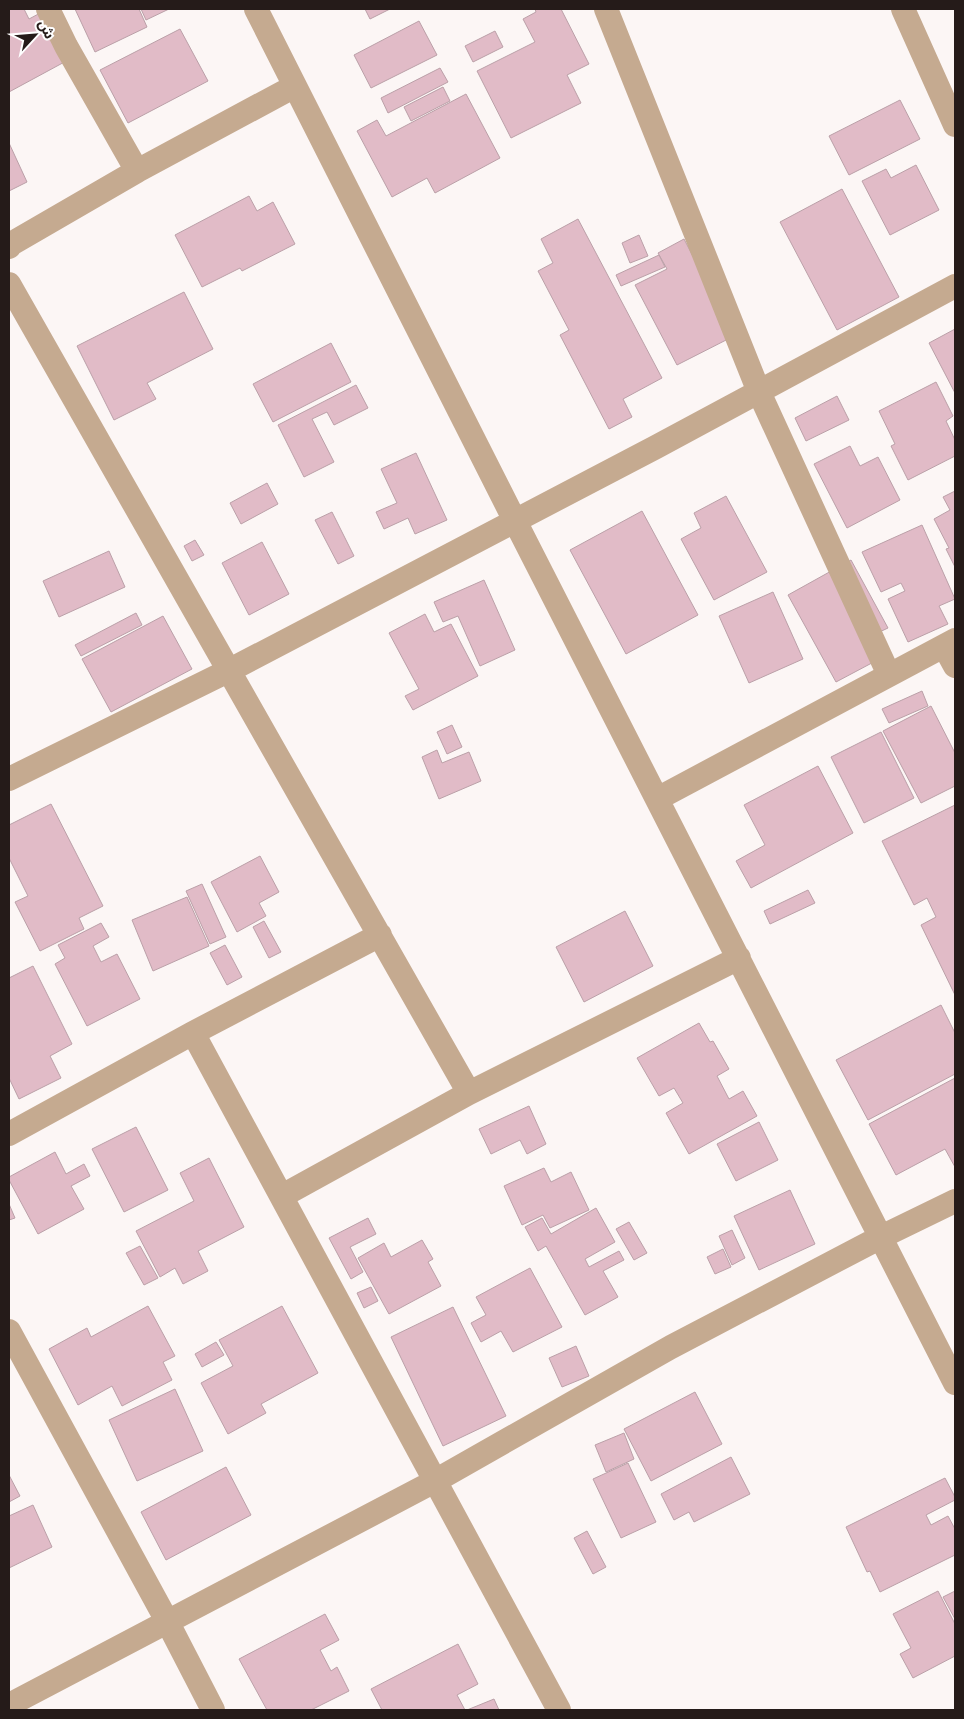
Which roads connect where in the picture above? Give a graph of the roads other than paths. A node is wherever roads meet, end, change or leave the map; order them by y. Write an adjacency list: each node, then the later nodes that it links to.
1 (48, 9): 7 (street)
2 (256, 9): 5 (street)
3 (606, 9): 11 (street)
4 (903, 9): 6 (street)
5 (295, 86): 7 (street); 12 (street)
6 (955, 124)
7 (136, 171): 8 (street)
8 (9, 247)
9 (9, 284): 15 (street)
10 (955, 286): 11 (street)
11 (759, 392): 12 (street); 16 (street)
12 (516, 521): 15 (street); 18 (street)
13 (950, 643): 14 (street); 16 (street)
14 (955, 666)
15 (230, 670): 17 (street); 19 (street)
16 (888, 675): 18 (street)
17 (9, 779)
18 (658, 799): 20 (street)
19 (380, 935): 21 (street); 22 (street)
20 (739, 958): 22 (street); 26 (street)
21 (193, 1033): 23 (street); 24 (street)
22 (468, 1093): 24 (street)
23 (9, 1134)
24 (282, 1196): 29 (street)
25 (955, 1200): 26 (street)
26 (881, 1237): 28 (street); 29 (street)
27 (9, 1331): 30 (street)
28 (955, 1383)
29 (435, 1481): 30 (street); 33 (street)
30 (167, 1622): 31 (street); 32 (street)
31 (9, 1705)
32 (213, 1710)
33 (559, 1710)

